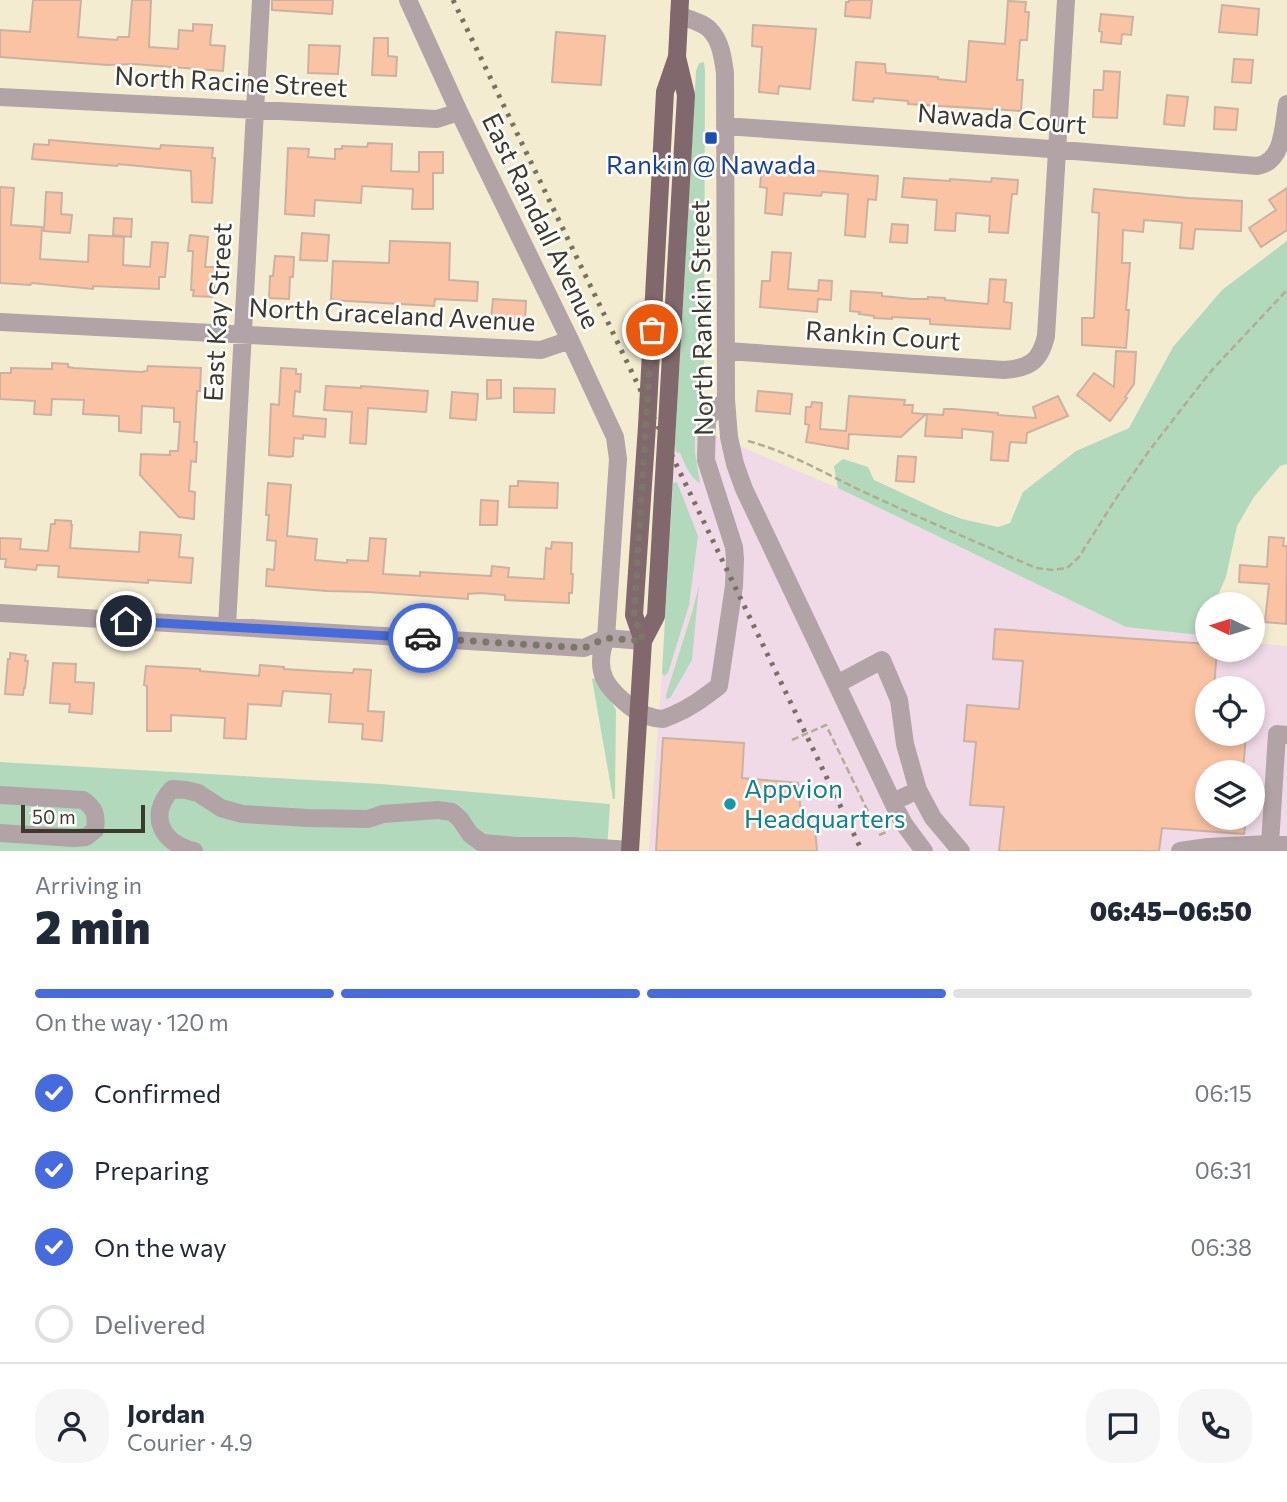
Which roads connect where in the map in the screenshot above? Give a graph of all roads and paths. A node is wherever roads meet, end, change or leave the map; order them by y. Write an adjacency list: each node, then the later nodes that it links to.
1 (261, 0): 7 (street, East Kay Street)
2 (408, 0): 8 (street, East Randall Avenue)
3 (1066, 0): 10 (street)
4 (680, 8): 9 (street, North Rankin Street); 21 (main road)
5 (0, 97): 7 (street, North Racine Street)
6 (1287, 104): 10 (street, Nawada Court)
7 (255, 110): 8 (street, North Racine Street); 13 (street, East Kay Street)
8 (459, 112): 14 (street, East Randall Avenue)
9 (725, 126): 10 (street, Nawada Court); 15 (street, North Rankin Street)
10 (1058, 149): 15 (street, Rankin Court)
11 (1287, 290): 17 (path)
12 (0, 321): 13 (street, North Graceland Avenue)
13 (243, 334): 14 (street, North Graceland Avenue); 19 (street, East Kay Street)
14 (570, 340): 20 (street, East Randall Avenue)
15 (727, 351): 16 (street, North Rankin Street)
16 (726, 400): 24 (street, North Rankin Street); 25 (street)
17 (748, 442)
18 (0, 613): 19 (street)
19 (227, 626): 22 (street)
20 (606, 638): 21 (street); 22 (street); 23 (street, East Randall Avenue)
21 (643, 641): 25 (main road)
22 (584, 648): 23 (street)
23 (603, 673): 25 (street)
24 (836, 684): 28 (street); 30 (street, North Rankin Street)
25 (640, 713): 35 (main road)
26 (1287, 735): 33 (street)
27 (792, 740): 31 (path)
28 (918, 790): 30 (street); 38 (street)
29 (0, 795): 32 (street)
30 (893, 802): 37 (street, North Rankin Street)
31 (893, 829)
32 (0, 833)
33 (1278, 844): 39 (street)
34 (475, 847): 35 (street); 36 (street)
35 (630, 850)
36 (194, 851)
37 (924, 851)
38 (961, 851)
39 (1180, 851)

